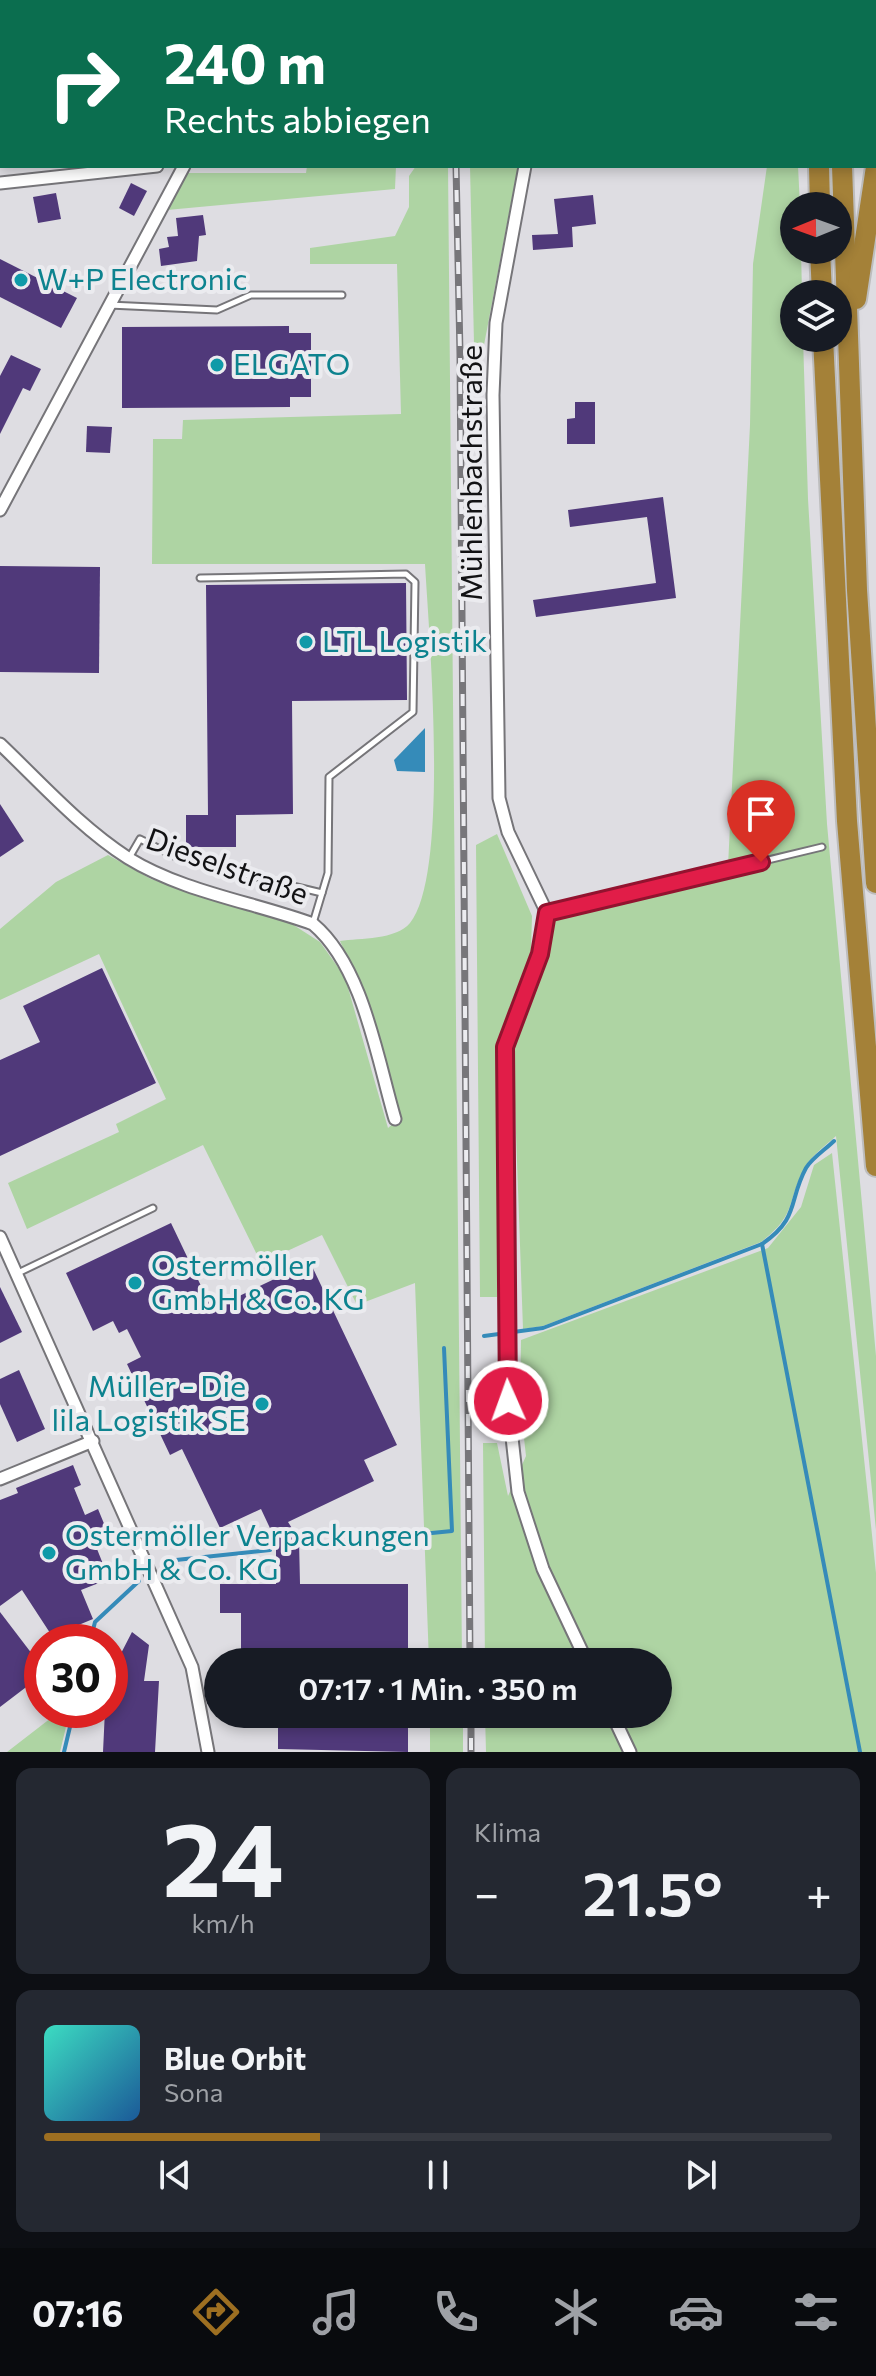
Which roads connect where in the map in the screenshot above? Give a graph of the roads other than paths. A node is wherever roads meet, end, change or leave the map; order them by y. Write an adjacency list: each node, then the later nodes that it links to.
1 (139, 168): 7 (street)
2 (183, 168): 10 (street)
3 (525, 168): 20 (street, Mühlenbachstraße)
4 (819, 168): 8 (highway)
5 (842, 168): 12 (highway)
6 (876, 168): 12 (highway)
7 (0, 183)
8 (820, 192)
9 (342, 295): 10 (lane)
10 (108, 305): 13 (street)
11 (824, 352): 23 (highway)
12 (848, 367): 18 (highway)
13 (0, 510)
14 (200, 578): 19 (lane)
15 (0, 744): 17 (street, Dieselstraße)
16 (822, 847): 20 (lane)
17 (129, 858): 19 (lane); 21 (street, Dieselstraße)
18 (876, 883)
19 (322, 893): 21 (lane)
20 (547, 913): 29 (street)
21 (313, 924): 22 (street, Dieselstraße)
22 (395, 1119)
23 (876, 1166)
24 (153, 1208): 26 (lane)
25 (0, 1237): 26 (street)
26 (17, 1273): 27 (street)
27 (93, 1441): 28 (street); 31 (street)
28 (0, 1479)
29 (580, 1648)
30 (619, 1728): 32 (street)
31 (208, 1752)
32 (630, 1752)

